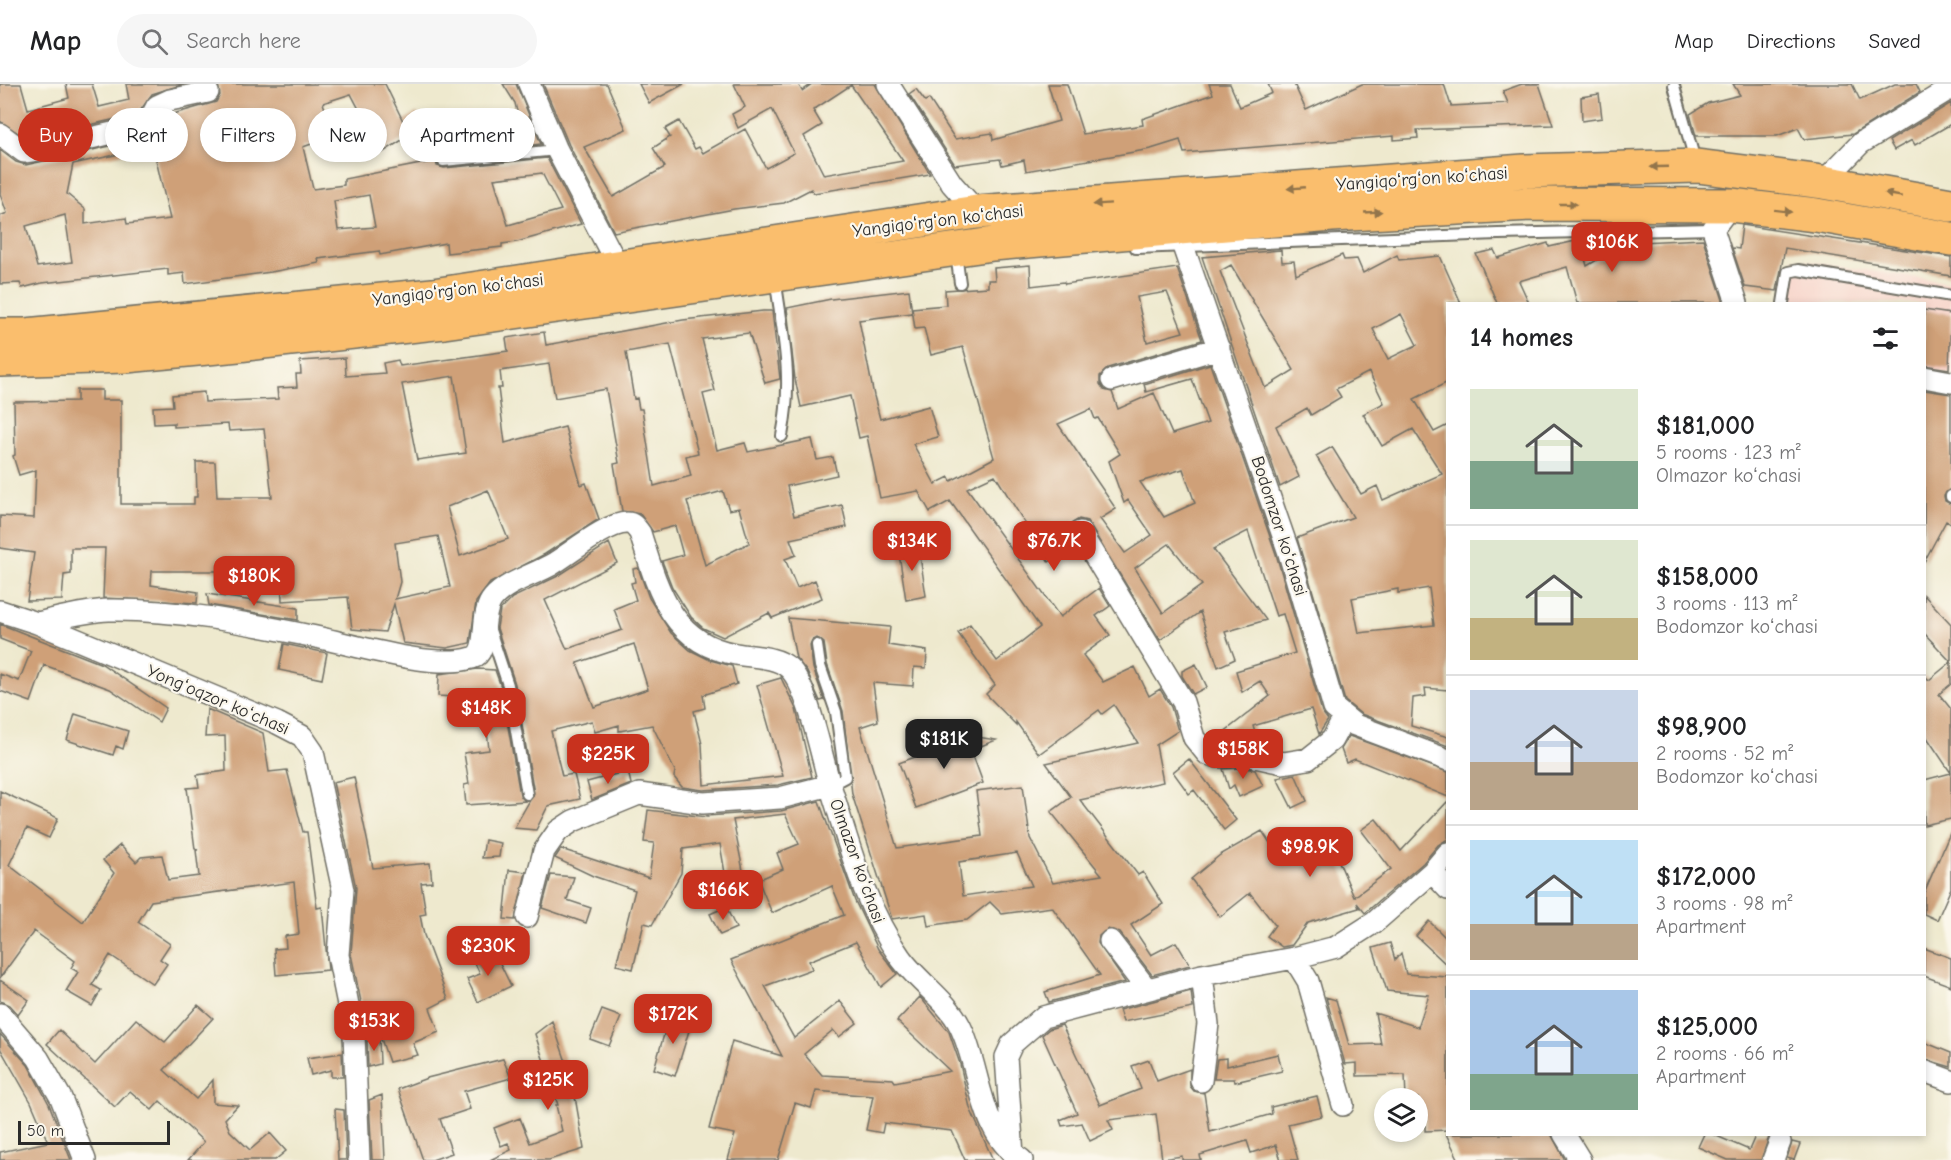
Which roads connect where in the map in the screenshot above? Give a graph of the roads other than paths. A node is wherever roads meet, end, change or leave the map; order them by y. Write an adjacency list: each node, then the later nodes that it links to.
1 (529, 84): 7 (street)
2 (888, 84): 12 (street)
3 (1674, 86): 9 (lane)
4 (1947, 88): 10 (street)
5 (208, 92): 6 (street)
6 (0, 134)
7 (558, 150): 8 (lane); 19 (street)
8 (535, 152)
9 (1697, 166): 10 (main road, Yangiqoʻrgʻon koʻchasi); 12 (main road, Yangiqoʻrgʻon koʻchasi, one-way to 12)
10 (1823, 182): 11 (main road, Yangiqoʻrgʻon koʻchasi, one-way to 10)
11 (1951, 205)
12 (977, 212): 19 (main road, Yangiqoʻrgʻon koʻchasi)
13 (1722, 217): 14 (main road, Yangiqoʻrgʻon koʻchasi); 15 (main road, Yangiqoʻrgʻon koʻchasi, one-way to 15); 23 (street)
14 (1184, 236): 16 (lane); 26 (street, Bodomzor koʻchasi); 27 (main road, Yangiqoʻrgʻon koʻchasi)
15 (1951, 239)
16 (1129, 248)
17 (969, 260): 18 (lane)
18 (957, 261): 20 (lane); 21 (lane)
19 (620, 268): 25 (main road, Yangiqoʻrgʻon koʻchasi)
20 (960, 283)
21 (776, 284): 28 (lane); 32 (lane)
22 (1951, 296): 24 (lane)
23 (1737, 302)
24 (1783, 302)
25 (0, 335)
26 (1219, 348): 30 (street); 38 (street, Bodomzor koʻchasi)
27 (0, 360)
28 (95, 369)
29 (1926, 377): 31 (street)
30 (1112, 380)
31 (1951, 382)
32 (782, 436)
33 (1080, 532): 38 (street)
34 (0, 610): 36 (street, Yongʻoqzor koʻchasi)
35 (485, 613): 36 (street); 40 (street); 41 (lane)
36 (37, 623): 58 (street, Yongʻoqzor koʻchasi)
37 (818, 645): 40 (lane)
38 (1344, 718): 39 (street)
39 (1446, 759)
40 (830, 785): 45 (street, Olmazor koʻchasi); 56 (street, Olmazor koʻchasi)
41 (527, 794)
42 (1446, 855): 43 (street)
43 (1432, 872): 44 (street); 47 (street)
44 (1446, 887)
45 (527, 917)
46 (1110, 941): 49 (street)
47 (1294, 958): 48 (street); 54 (street)
48 (1202, 975): 49 (street); 52 (street)
49 (1146, 988): 56 (street)
50 (0, 1014): 57 (street)
51 (1926, 1072): 53 (street)
52 (1201, 1081)
53 (1951, 1081)
54 (1343, 1105)
55 (1565, 1136): 59 (street)
56 (1017, 1157)
57 (85, 1160)
58 (359, 1160)
59 (1580, 1160)

